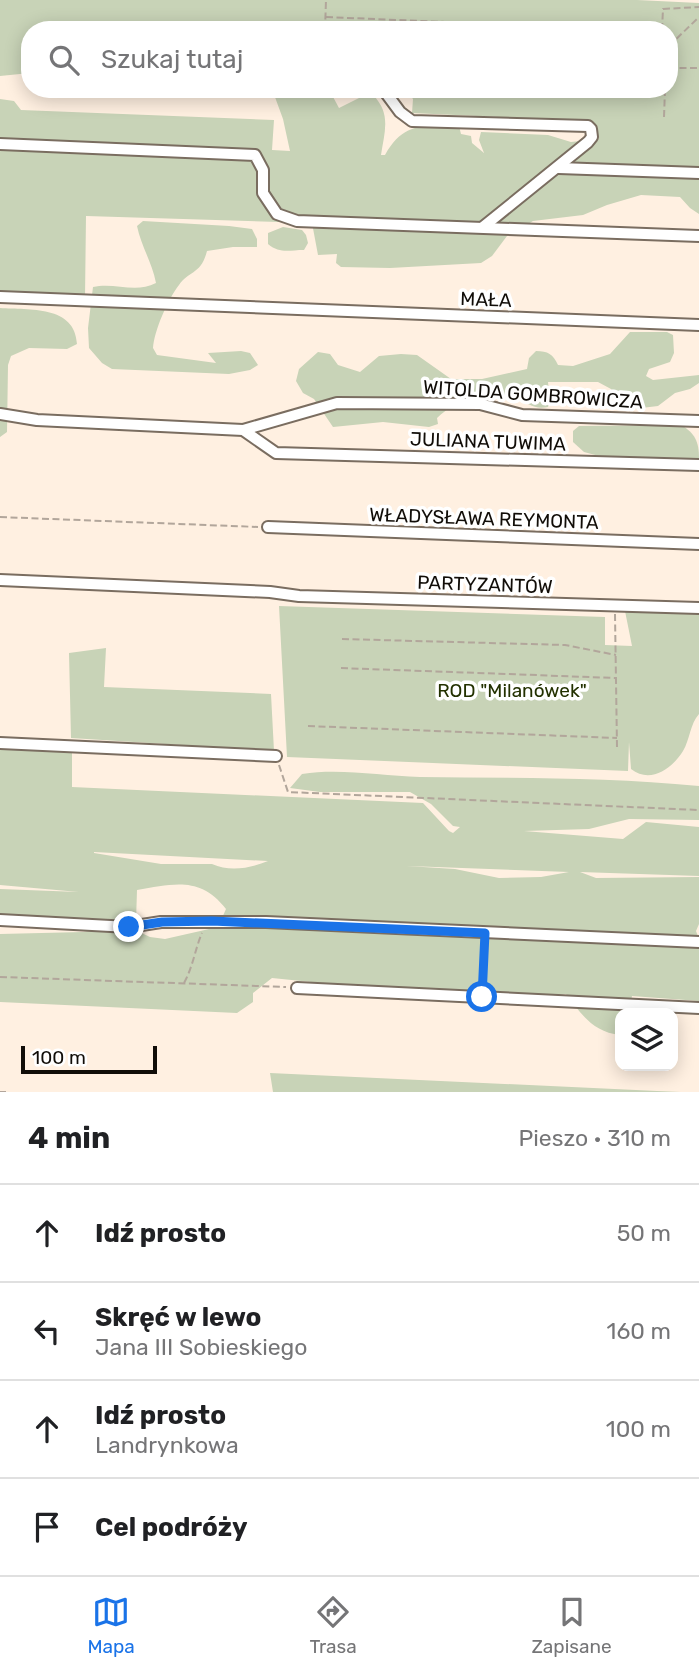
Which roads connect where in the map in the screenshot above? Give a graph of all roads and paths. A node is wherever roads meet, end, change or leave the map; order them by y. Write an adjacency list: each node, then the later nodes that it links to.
1 (326, 0): 3 (path)
2 (699, 7): 8 (path)
3 (326, 17): 5 (path); 6 (path)
4 (699, 17): 9 (path)
5 (401, 20): 7 (path)
6 (326, 21)
7 (424, 21)
8 (662, 21)
9 (678, 37)
10 (678, 68): 11 (path)
11 (699, 68)
12 (390, 98): 16 (street)
13 (665, 98): 14 (path)
14 (664, 117)
15 (0, 144): 18 (street)
16 (558, 168): 17 (street); 18 (street)
17 (699, 173)
18 (483, 227): 19 (street)
19 (699, 236)
20 (0, 297): 21 (street, MAŁA)
21 (699, 325)
22 (0, 414): 24 (street)
23 (699, 421): 24 (street, WITOLDA GOMBROWICZA)
24 (243, 430): 25 (street, JULIANA TUWIMA)
25 (699, 465)
26 (0, 517): 27 (path)
27 (268, 527): 28 (street, WŁADYSŁAWA REYMONTA)
28 (699, 544)
29 (0, 580): 30 (street, PARTYZANTÓW)
30 (615, 606): 31 (street, PARTYZANTÓW); 33 (path)
31 (699, 608)
32 (342, 639): 33 (path)
33 (616, 655): 35 (path)
34 (341, 668): 35 (path)
35 (616, 678): 37 (path)
36 (308, 726): 37 (path)
37 (617, 738): 39 (path)
38 (0, 743): 40 (street)
39 (617, 747)
40 (276, 756): 41 (path)
41 (699, 810)
42 (0, 920): 43 (street)
43 (212, 921): 44 (street); 47 (path)
44 (485, 933): 45 (street); 49 (path)
45 (699, 943)
46 (0, 977): 47 (path)
47 (183, 984): 48 (path)
48 (297, 988): 49 (street)
49 (482, 997): 50 (street)
50 (699, 1008)
51 (0, 1092): 52 (path)
52 (6, 1092)

